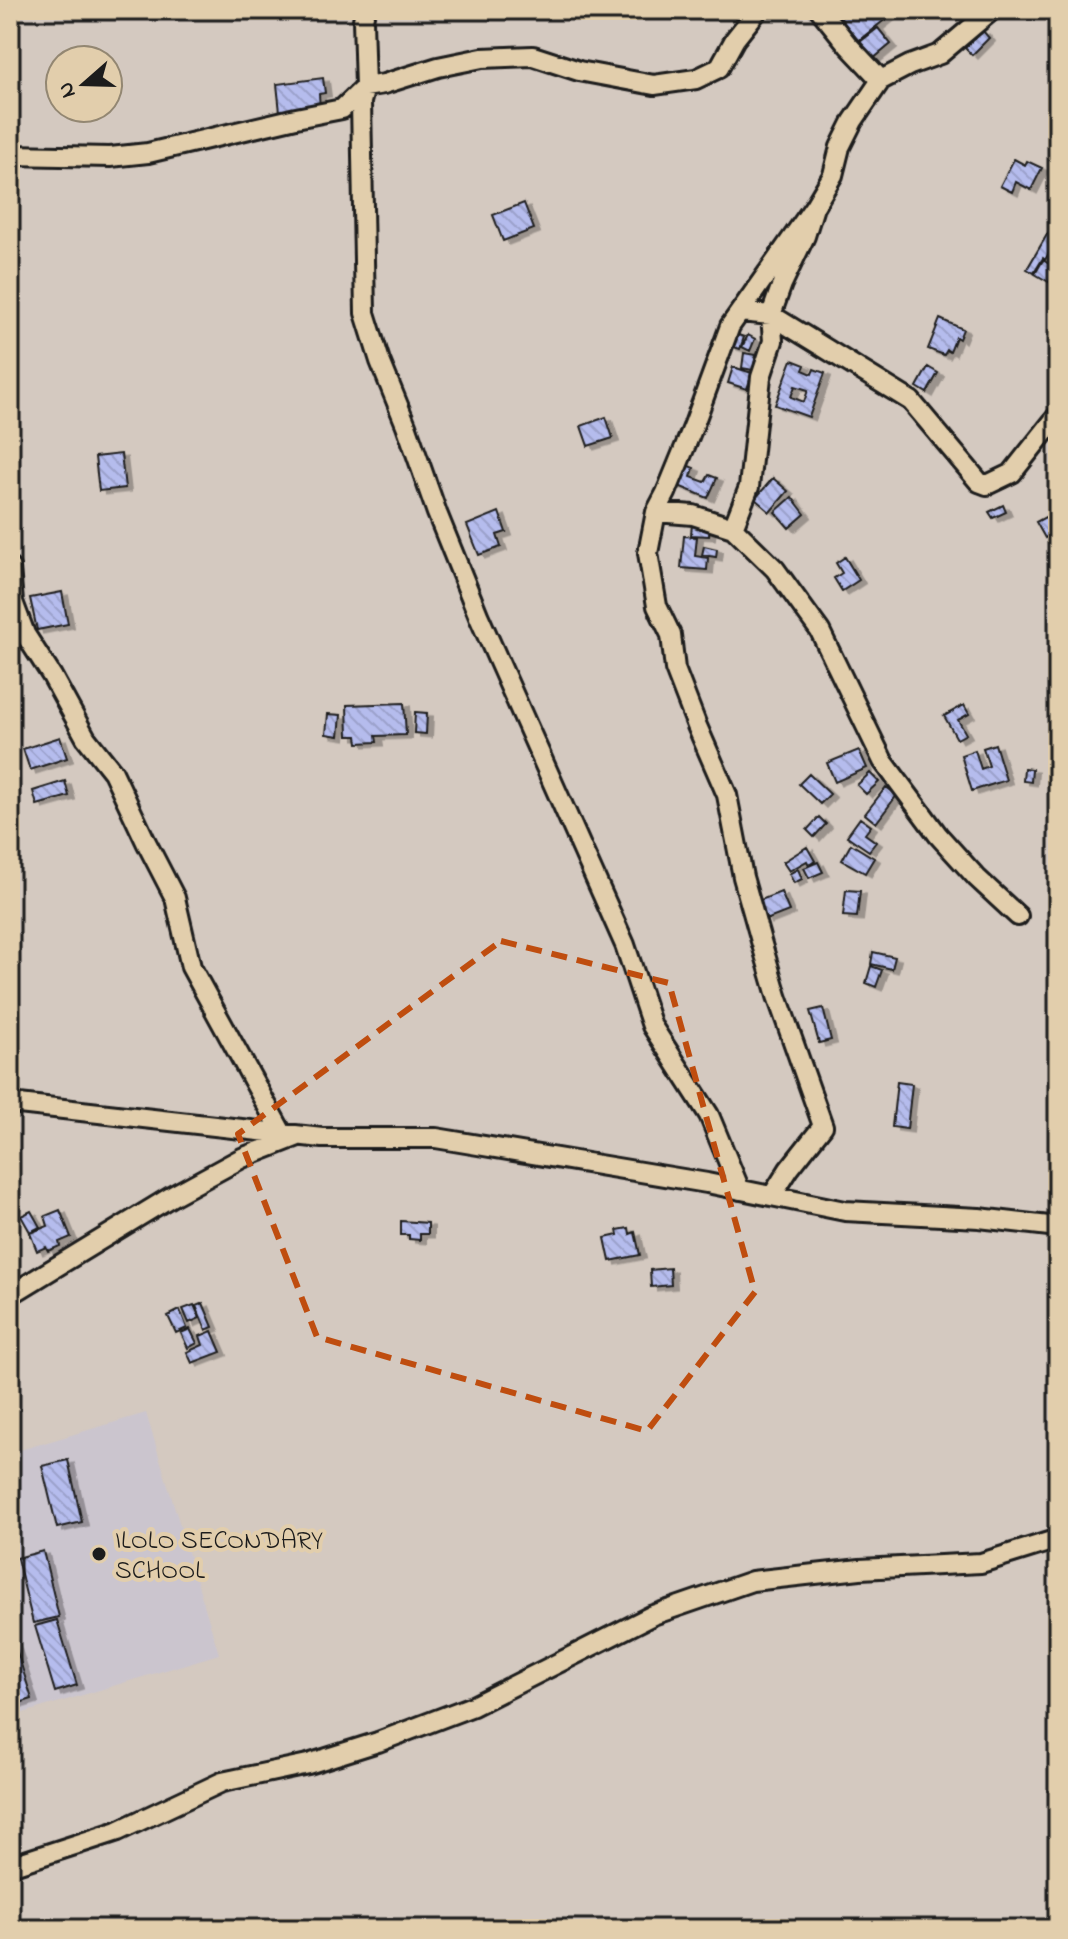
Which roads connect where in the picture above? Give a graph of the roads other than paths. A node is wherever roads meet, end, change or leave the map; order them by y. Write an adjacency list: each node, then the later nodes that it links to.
1 (365, 10): 6 (street)
2 (758, 10): 6 (street)
3 (820, 10): 5 (street)
4 (992, 10): 5 (street)
5 (881, 80): 8 (street)
6 (365, 87): 7 (street); 18 (street)
7 (10, 155)
8 (814, 207): 9 (street); 10 (street)
9 (740, 312): 10 (street); 12 (street)
10 (771, 315): 11 (street); 13 (street)
11 (1058, 415)
12 (656, 512): 13 (street); 19 (street)
13 (733, 528): 15 (street)
14 (10, 568): 17 (street)
15 (1018, 916)
16 (10, 1103): 17 (street)
17 (291, 1134): 18 (street); 21 (street)
18 (740, 1190): 19 (street)
19 (772, 1196): 20 (street)
20 (1058, 1227)
21 (10, 1295)
22 (1058, 1539): 23 (street)
23 (10, 1866)

